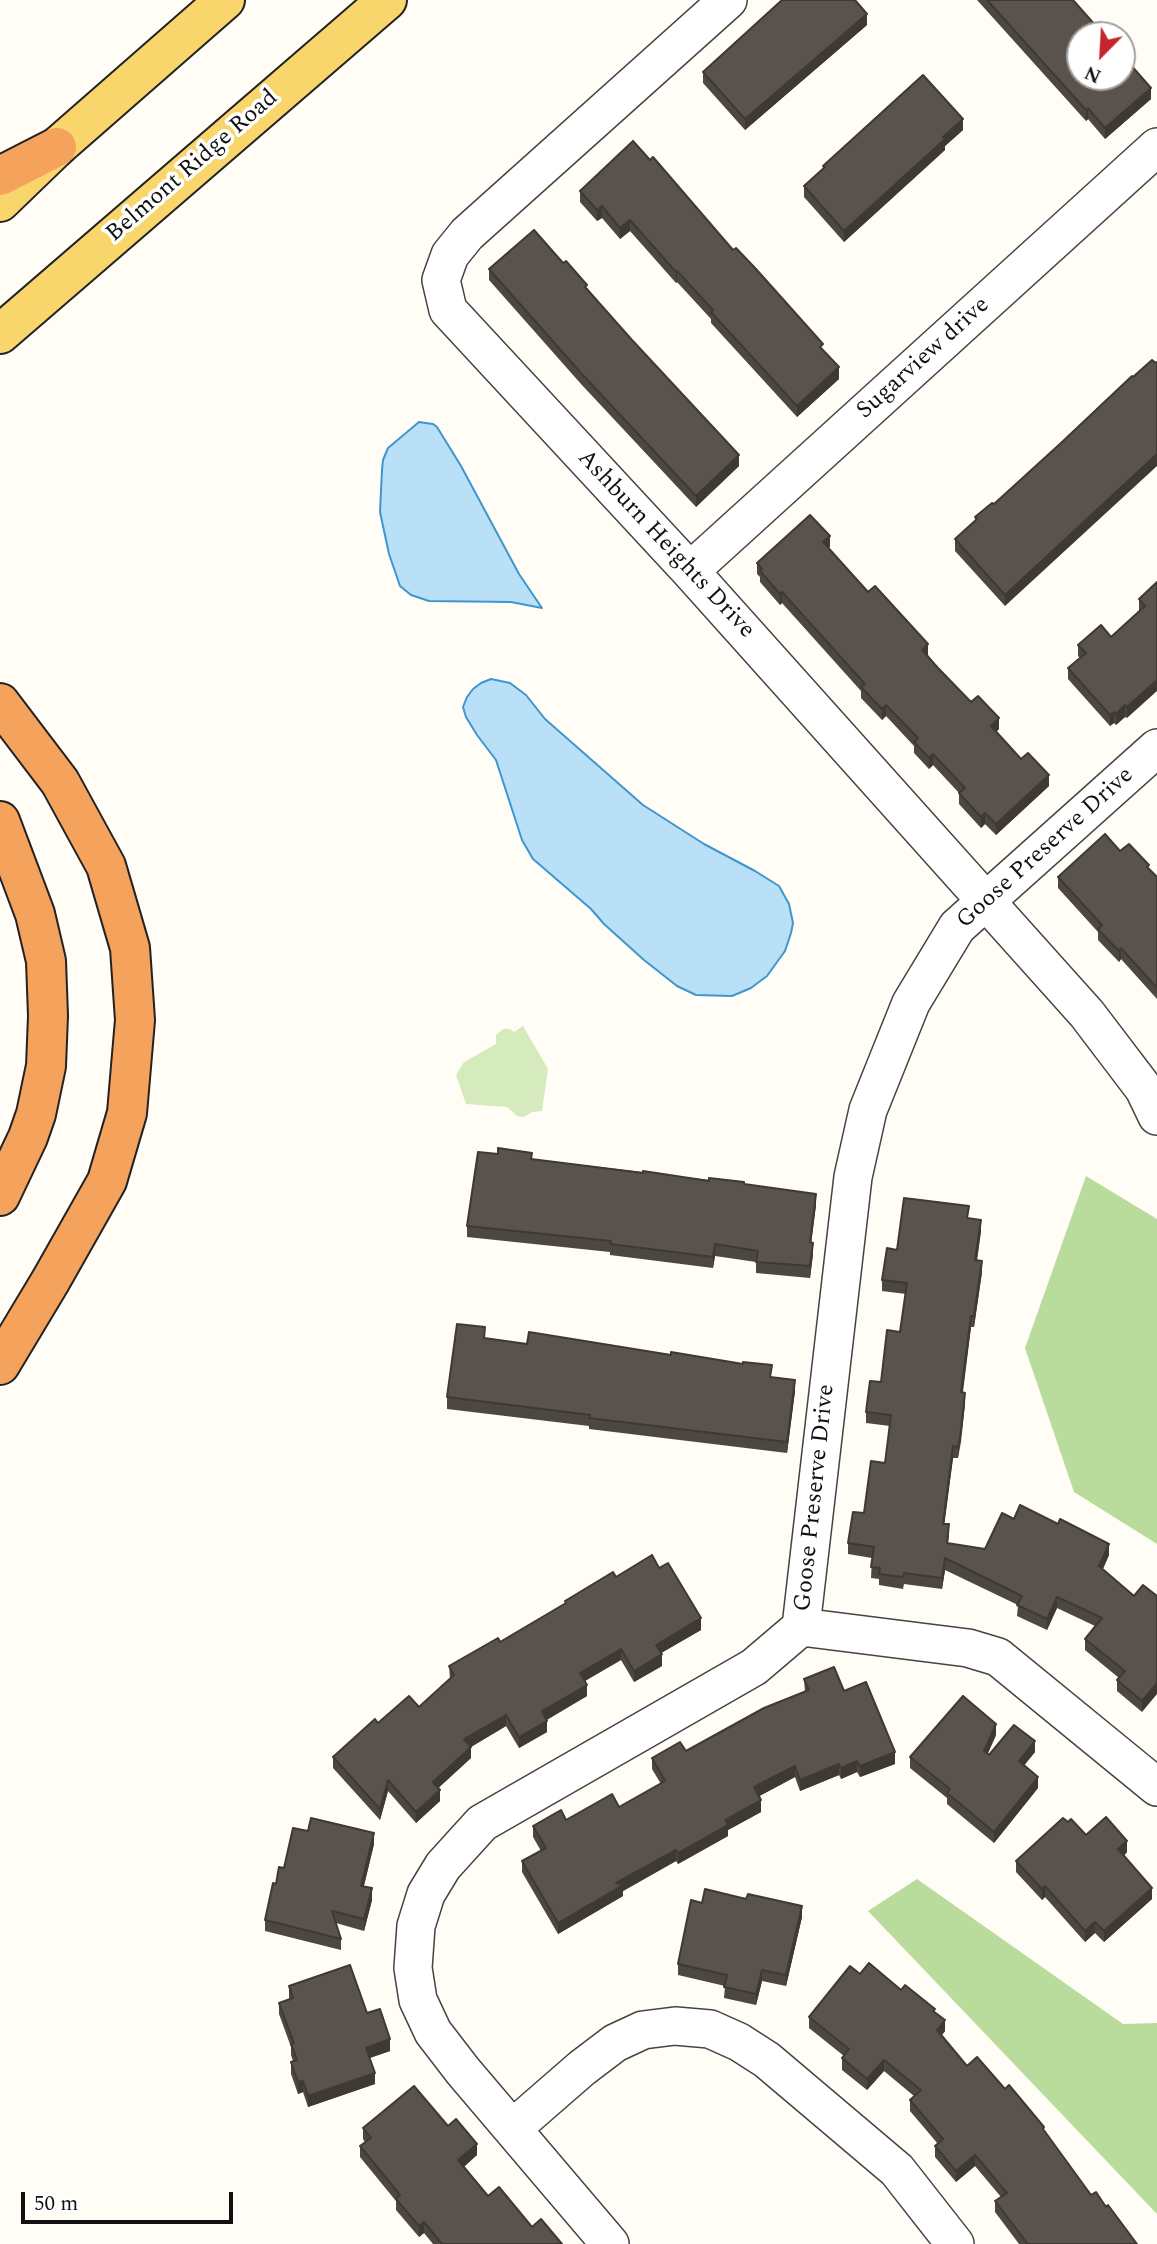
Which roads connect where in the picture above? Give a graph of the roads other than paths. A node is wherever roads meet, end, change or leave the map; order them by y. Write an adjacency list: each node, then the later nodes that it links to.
1 (225, 0): 4 (main road)
2 (387, 0): 8 (main road, Belmont Ridge Road)
3 (728, 0): 9 (street, Ashburn Heights Drive)
4 (57, 147): 6 (highway); 7 (main road)
5 (1157, 147): 9 (street, Sugarview drive)
6 (0, 176)
7 (0, 202)
8 (0, 334)
9 (690, 571): 13 (street, Ashburn Heights Drive)
10 (0, 703): 16 (highway)
11 (1157, 748): 13 (street, Goose Preserve Drive)
12 (0, 821): 15 (highway)
13 (986, 901): 14 (street, Ashburn Heights Drive); 17 (street, Goose Preserve Drive)
14 (1157, 1116)
15 (0, 1196)
16 (0, 1365)
17 (801, 1627): 18 (street); 19 (street, Goose Preserve Drive)
18 (1157, 1787)
19 (513, 2128): 20 (street, Goose Preserve Drive); 21 (street)
20 (610, 2244)
21 (955, 2244)

